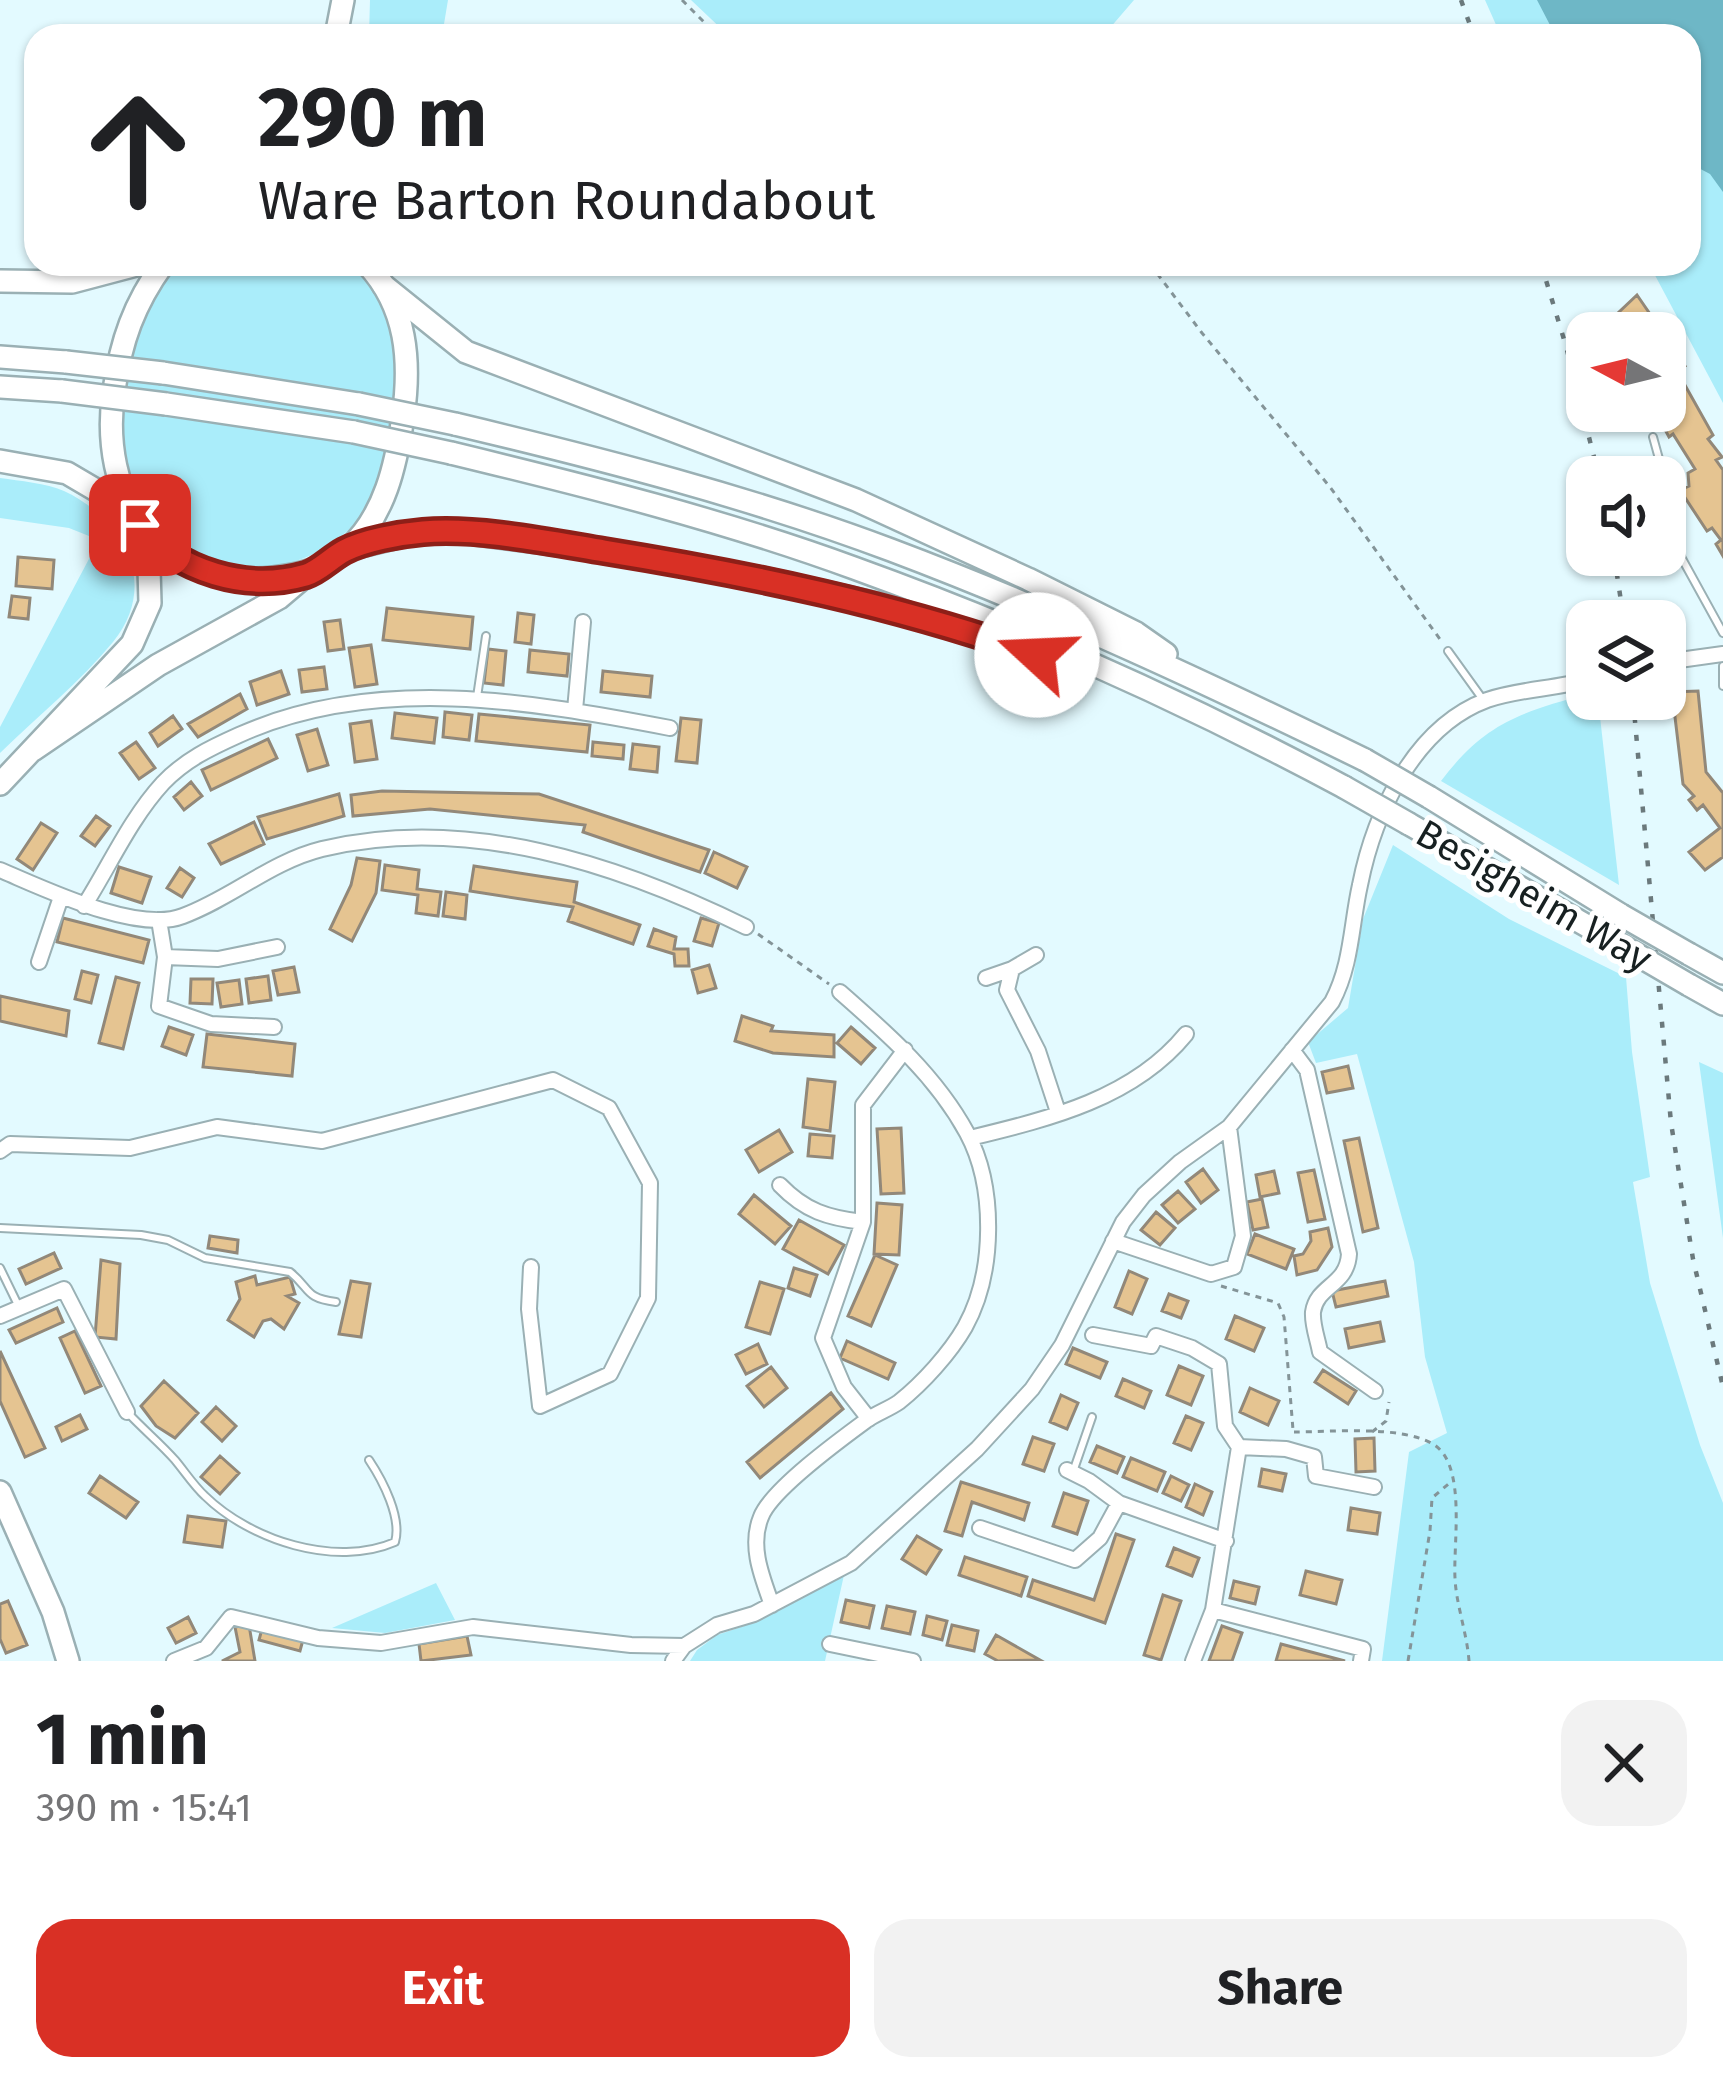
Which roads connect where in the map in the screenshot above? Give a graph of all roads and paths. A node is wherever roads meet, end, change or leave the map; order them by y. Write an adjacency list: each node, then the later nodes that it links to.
1 (682, 0): 2 (path)
2 (706, 24)
3 (95, 276): 7 (main road)
4 (156, 276): 14 (main road)
5 (377, 276): 8 (main road)
6 (1159, 276): 22 (path)
7 (0, 281)
8 (384, 286): 16 (main road); 27 (main road)
9 (0, 357): 27 (main road, bridge)
10 (0, 387): 26 (main road, bridge)
11 (1653, 436): 12 (lane)
12 (1658, 456)
13 (0, 461): 14 (main road)
14 (130, 510): 15 (main road)
15 (148, 535): 18 (main road); 34 (main road)
16 (348, 549): 18 (main road); 26 (main road)
17 (1686, 566): 20 (lane)
18 (307, 575): 34 (main road)
19 (583, 622): 32 (street)
20 (1723, 632)
21 (486, 636): 30 (lane)
22 (1448, 651): 31 (lane)
23 (1723, 653): 24 (street)
24 (1686, 659)
25 (1723, 666): 29 (lane)
26 (1130, 680): 49 (main road, Besigheim Way, bridge)
27 (1208, 684): 46 (main road, Besigheim Way, bridge)
28 (1566, 684): 31 (street)
29 (1723, 686)
30 (477, 700): 32 (street); 38 (street)
31 (1484, 701): 53 (street)
32 (575, 710): 33 (street)
33 (670, 728)
34 (33, 750): 35 (main road)
35 (0, 784)
36 (0, 870): 37 (street)
37 (61, 896): 38 (street); 44 (street)
38 (84, 905): 39 (street)
39 (159, 920): 40 (street); 43 (street)
40 (746, 927): 48 (path)
41 (277, 947): 43 (street)
42 (1036, 955): 45 (street)
43 (165, 957): 50 (street)
44 (39, 962)
45 (1012, 969): 47 (street); 54 (street)
46 (1723, 973)
47 (986, 978)
48 (840, 992): 52 (street)
49 (1723, 1004)
50 (274, 1027)
51 (1186, 1034): 54 (street)
52 (905, 1050): 56 (street); 59 (street)
53 (1292, 1050): 55 (street); 69 (street)
54 (1058, 1112): 56 (street)
55 (1228, 1127): 61 (street); 64 (street)
56 (970, 1138): 72 (street)
57 (0, 1151): 62 (street)
58 (780, 1185): 59 (street)
59 (863, 1222): 72 (street)
60 (0, 1228): 65 (lane)
61 (1113, 1241): 64 (street); 83 (street)
62 (531, 1267)
63 (0, 1268): 66 (lane)
64 (1211, 1274): 73 (path)
65 (336, 1302)
66 (19, 1308): 67 (street); 70 (street)
67 (0, 1316)
68 (1093, 1335): 74 (street)
69 (1375, 1391): 73 (path)
70 (127, 1412): 75 (lane)
71 (1092, 1417): 76 (lane)
72 (869, 1419): 83 (street)
73 (1370, 1433): 77 (path)
74 (1239, 1447): 78 (street); 82 (street)
75 (369, 1460)
76 (1070, 1471): 80 (street)
77 (1454, 1478): 94 (path); 95 (path)
78 (1374, 1487)
79 (0, 1492): 88 (main road)
80 (1119, 1504): 81 (street); 82 (street)
81 (980, 1528)
82 (1226, 1541): 84 (street)
83 (772, 1605): 86 (street)
84 (1213, 1610): 92 (street); 93 (street)
85 (830, 1644): 87 (street)
86 (684, 1646): 89 (street); 90 (street)
87 (886, 1658): 91 (street)
88 (68, 1661)
89 (174, 1661)
90 (673, 1661)
91 (913, 1661)
92 (1193, 1661)
93 (1361, 1661)
94 (1408, 1661)
95 (1469, 1661)

